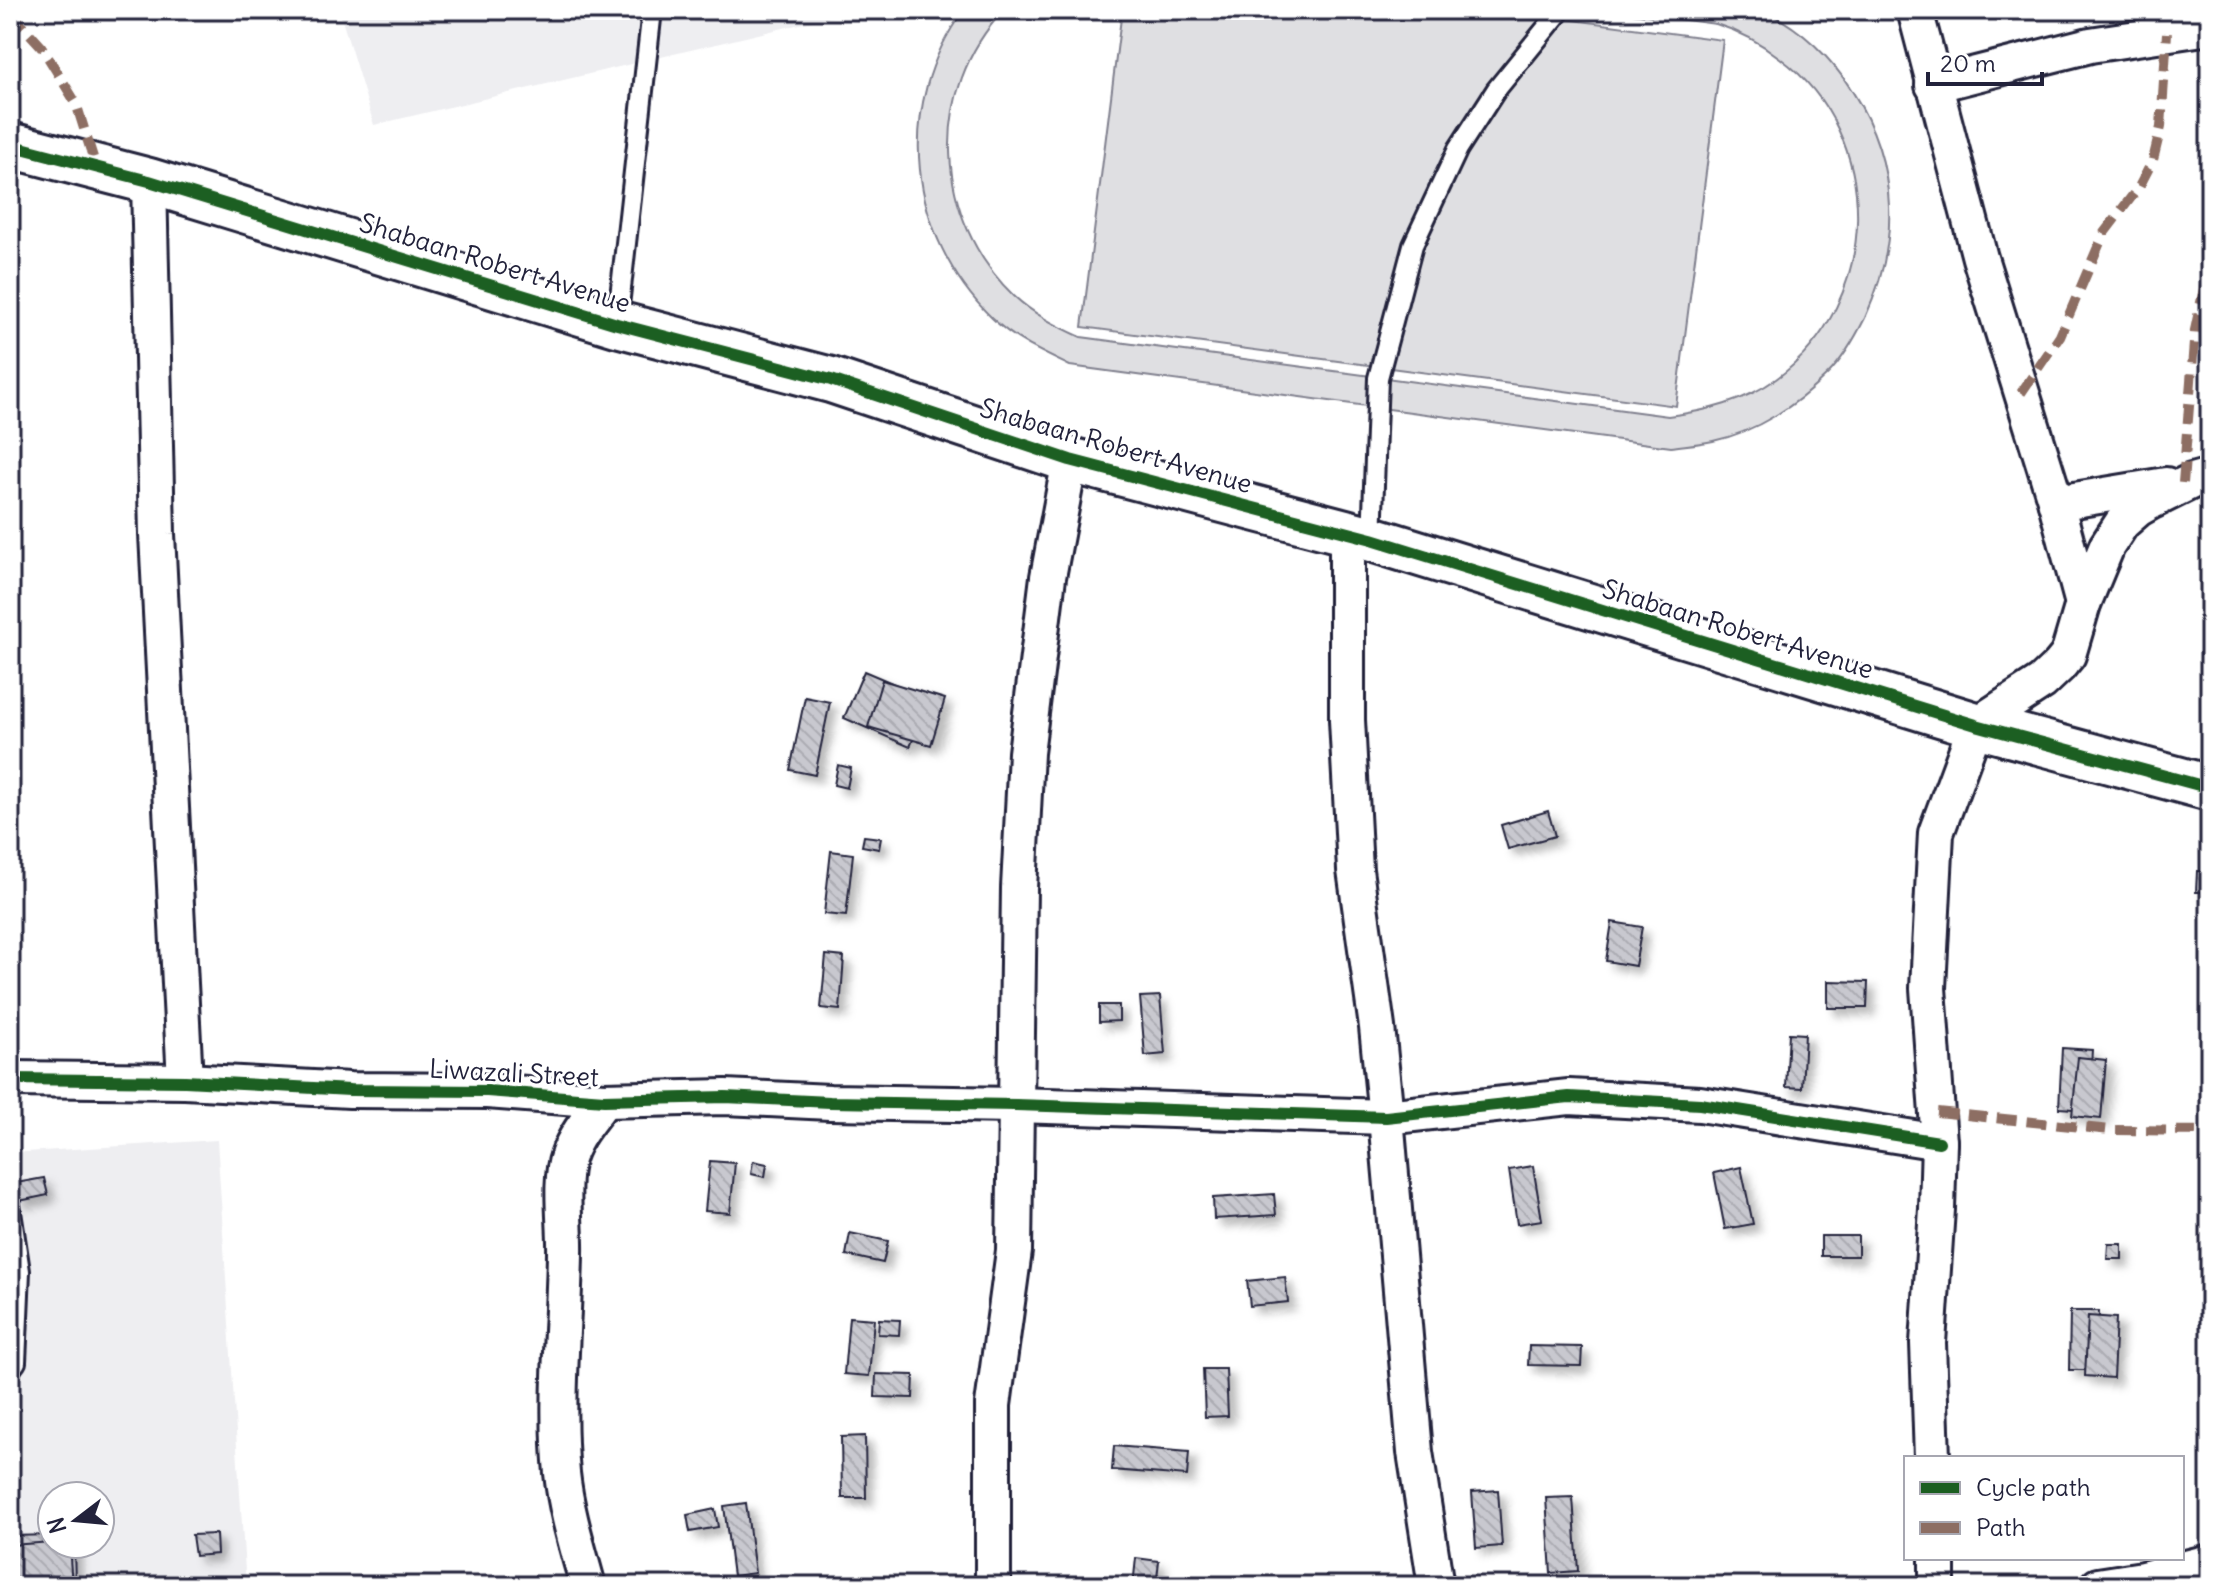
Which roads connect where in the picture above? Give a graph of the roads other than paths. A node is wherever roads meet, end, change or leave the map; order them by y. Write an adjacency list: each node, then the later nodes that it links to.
1 (652, 10): 8 (lane)
2 (1561, 10): 12 (lane)
3 (1915, 10): 5 (street)
4 (2210, 27): 5 (street)
5 (1933, 85): 11 (street)
6 (10, 145): 7 (street, Shabaan Robert Avenue)
7 (149, 181): 8 (street, Shabaan Robert Avenue); 17 (street)
8 (617, 324): 9 (street, Shabaan Robert Avenue)
9 (1070, 460): 12 (street, Shabaan Robert Avenue); 19 (street)
10 (2201, 479): 11 (street); 13 (street)
11 (2056, 503): 13 (street)
12 (1359, 536): 14 (street, Shabaan Robert Avenue); 20 (street)
13 (2083, 604): 14 (street)
14 (1976, 725): 15 (street, Shabaan Robert Avenue); 21 (street)
15 (2210, 788)
16 (10, 1079): 17 (street, Liwazali Street)
17 (185, 1081): 18 (street, Liwazali Street)
18 (604, 1100): 19 (street, Liwazali Street); 27 (street)
19 (1016, 1105): 20 (street, Liwazali Street); 28 (street)
20 (1386, 1117): 21 (street, Liwazali Street); 29 (street)
21 (1939, 1142): 24 (street)
22 (10, 1205): 23 (lane)
23 (10, 1370)
24 (1932, 1456)
25 (1937, 1560): 30 (street)
26 (2210, 1562): 31 (street)
27 (588, 1586)
28 (993, 1586)
29 (1436, 1586)
30 (1937, 1586)
31 (2098, 1586)

